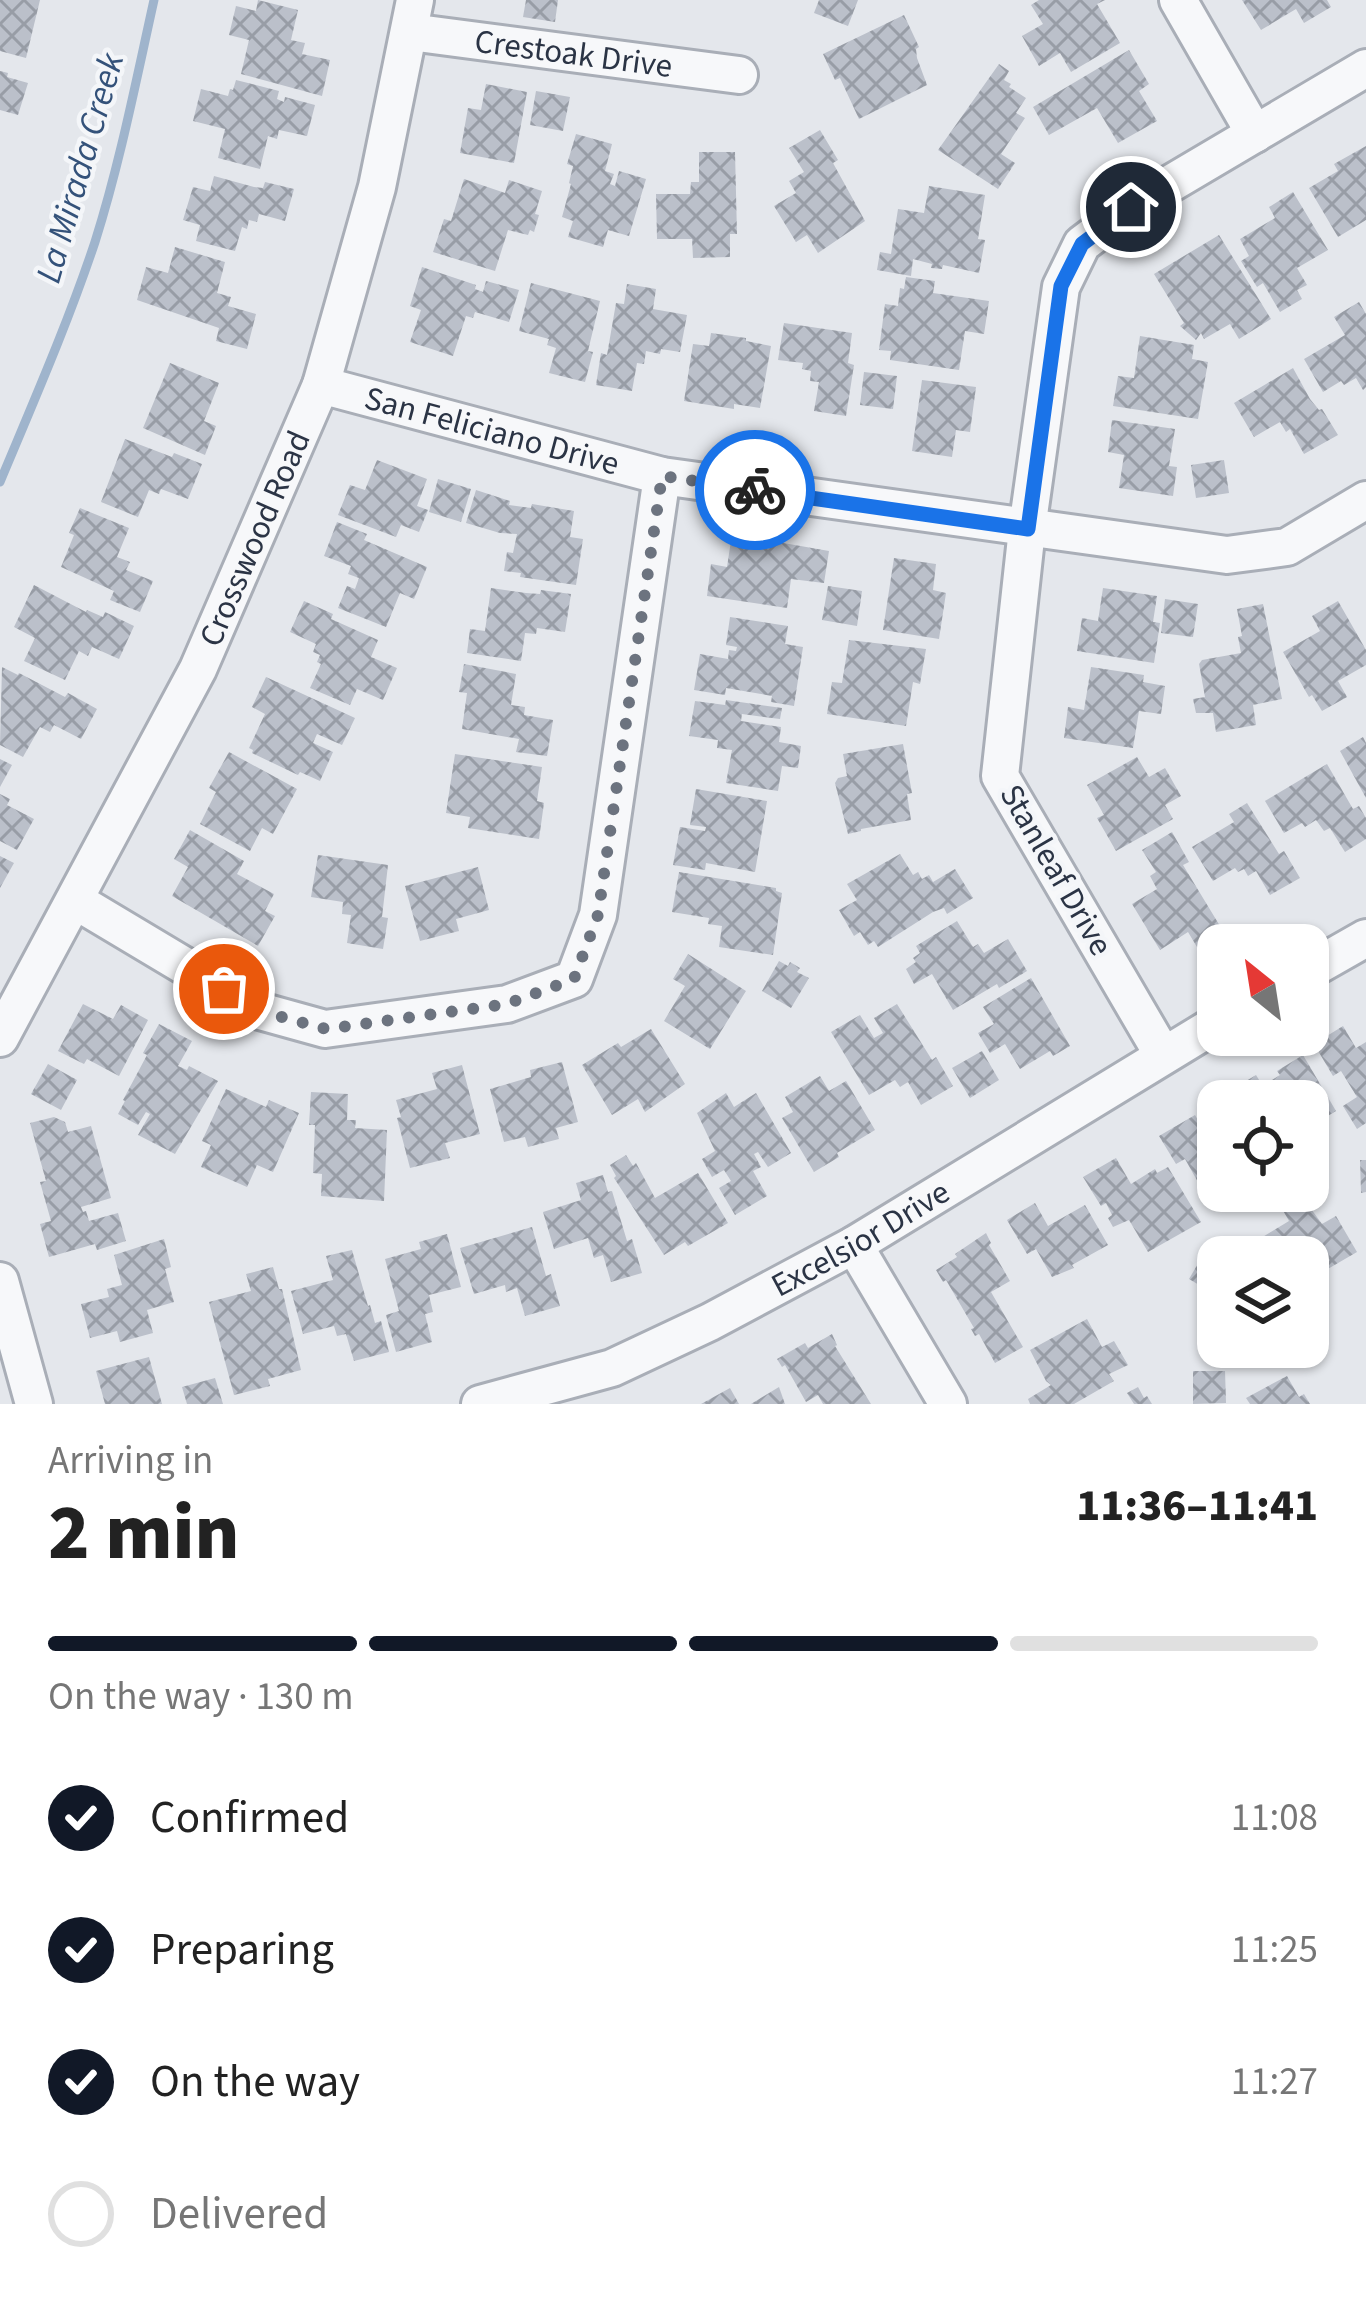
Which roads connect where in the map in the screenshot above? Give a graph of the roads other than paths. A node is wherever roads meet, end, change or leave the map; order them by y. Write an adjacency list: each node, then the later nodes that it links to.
1 (1178, 0): 5 (street)
2 (412, 16): 4 (street, Crestoak Drive); 6 (street, Crosswood Road)
3 (1366, 68): 5 (street, Stanleaf Drive)
4 (739, 75)
5 (1255, 134): 9 (street, Stanleaf Drive)
6 (321, 385): 7 (street, San Feliciano Drive); 10 (street, Crosswood Road)
7 (662, 476): 9 (street, San Feliciano Drive); 10 (street)
8 (1366, 500): 9 (street, San Feliciano Drive)
9 (1028, 529): 15 (street, Stanleaf Drive)
10 (76, 901): 14 (street, Crosswood Road)
11 (1366, 938): 12 (street)
12 (1329, 959)
13 (1197, 1035): 15 (street, Excelsior Drive)
14 (0, 1038)
15 (1163, 1055): 16 (street, Excelsior Drive)
16 (854, 1245): 19 (street, Excelsior Drive); 20 (street)
17 (0, 1280): 18 (street)
18 (34, 1404)
19 (480, 1404)
20 (948, 1404)

